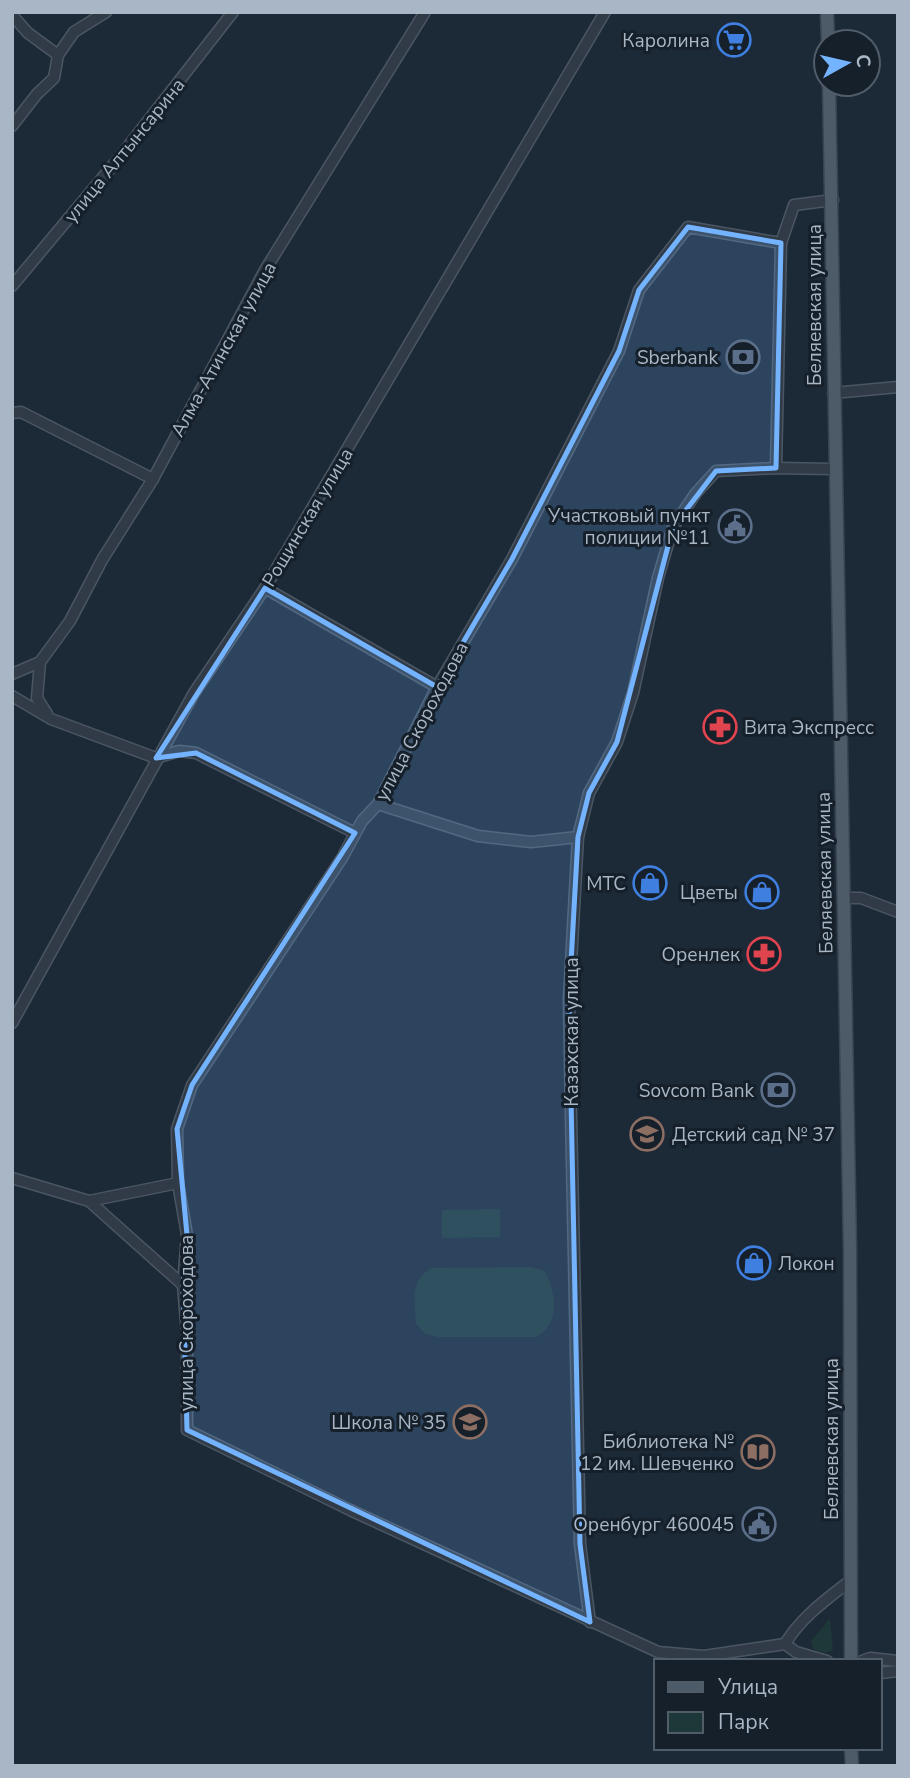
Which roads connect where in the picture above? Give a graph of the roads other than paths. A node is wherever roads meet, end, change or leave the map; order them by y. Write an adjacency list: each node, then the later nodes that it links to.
1 (106, 12): 6 (street)
2 (233, 12): 11 (street, улица Алтынсарина)
3 (425, 12): 17 (street, Алма-Атинская улица)
4 (605, 12): 18 (street, Рощинская улица)
5 (12, 15): 6 (street)
6 (58, 55): 8 (street)
7 (829, 98): 9 (main road, Беляевская улица)
8 (12, 126)
9 (833, 200): 10 (street); 13 (main road, Беляевская улица)
10 (781, 243): 15 (street); 21 (street, улица Скороходова)
11 (12, 286)
12 (898, 387): 13 (street)
13 (833, 393): 16 (main road, Беляевская улица)
14 (12, 413): 17 (street)
15 (776, 468): 16 (street); 27 (street, Казахская улица)
16 (834, 469): 28 (main road, Беляевская улица)
17 (153, 479): 19 (street, Алма-Атинская улица)
18 (265, 588): 21 (street); 24 (street, Рощинская улица)
19 (40, 663): 20 (street); 23 (street)
20 (12, 674)
21 (437, 687): 25 (street, улица Скороходова)
22 (12, 696): 23 (street)
23 (51, 719): 24 (street)
24 (156, 758): 26 (street); 30 (street, Рощинская улица)
25 (378, 804): 26 (street, улица Скороходова); 27 (street)
26 (355, 833): 32 (street, улица Скороходова)
27 (578, 837): 36 (street, Казахская улица)
28 (844, 898): 29 (street); 35 (main road, Беляевская улица)
29 (898, 912)
30 (12, 1023)
31 (12, 1178): 33 (street)
32 (178, 1183): 33 (street); 34 (street, улица Скороходова)
33 (89, 1201): 34 (street)
34 (183, 1285): 36 (street, улица Скороходова)
35 (851, 1580): 37 (street); 39 (main road, Беляевская улица)
36 (590, 1622): 37 (street)
37 (785, 1644): 38 (street)
38 (820, 1659)
39 (851, 1659)

